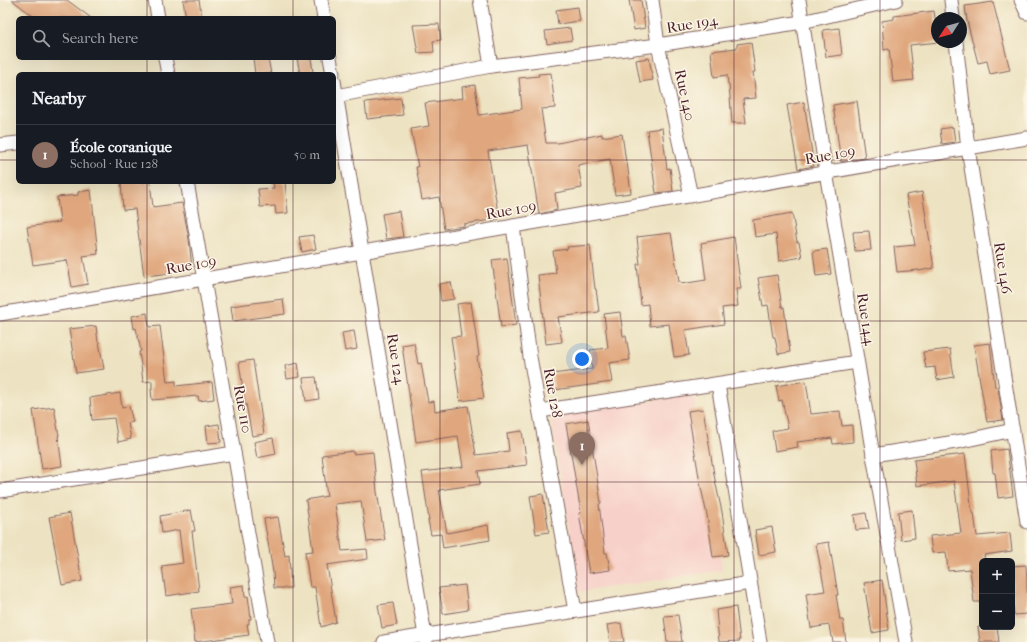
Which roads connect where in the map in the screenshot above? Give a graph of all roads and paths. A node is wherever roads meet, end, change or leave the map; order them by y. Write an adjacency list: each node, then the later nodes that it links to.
1 (155, 0): 11 (street)
2 (321, 0): 12 (street)
3 (480, 0): 18 (street)
4 (652, 0): 14 (street, Rue 140)
5 (799, 0): 13 (street, Rue 144)
6 (896, 0): 13 (street, Rue 194)
7 (951, 0): 9 (street)
8 (1021, 0): 10 (street)
9 (952, 12)
10 (1027, 13)
11 (158, 16)
12 (324, 16)
13 (802, 22): 14 (street, Rue 194); 26 (street, Rue 144)
14 (658, 45): 18 (street, Rue 194); 28 (street, Rue 140)
15 (957, 48): 25 (street, Rue 146)
16 (165, 60): 19 (street)
17 (330, 60): 20 (street)
18 (491, 66): 21 (street, Rue 194)
19 (168, 72)
20 (333, 72)
21 (336, 96): 30 (street, Rue 124)
22 (1027, 138): 25 (street, Rue 109)
23 (16, 143): 24 (street)
24 (0, 145)
25 (968, 148): 26 (street, Rue 109); 36 (street, Rue 146)
26 (826, 172): 28 (street, Rue 109); 33 (street, Rue 144)
27 (187, 184): 31 (street, Rue 110)
28 (691, 196): 29 (street, Rue 109)
29 (513, 226): 30 (street, Rue 109); 35 (street, Rue 128)
30 (362, 252): 31 (street, Rue 109); 43 (street, Rue 124)
31 (204, 279): 32 (street, Rue 109); 37 (street, Rue 110)
32 (0, 314)
33 (857, 362): 34 (street); 38 (street, Rue 144)
34 (718, 384): 35 (street); 41 (street)
35 (540, 411): 42 (street, Rue 128)
36 (1013, 430): 38 (street); 40 (street, Rue 146)
37 (234, 453): 39 (street); 44 (street, Rue 110)
38 (873, 455): 47 (street, Rue 144)
39 (0, 491)
40 (1026, 514)
41 (750, 583): 42 (street); 46 (street)
42 (575, 611): 43 (street)
43 (425, 639): 45 (street)
44 (267, 642)
45 (384, 642)
46 (760, 642)
47 (906, 642)

